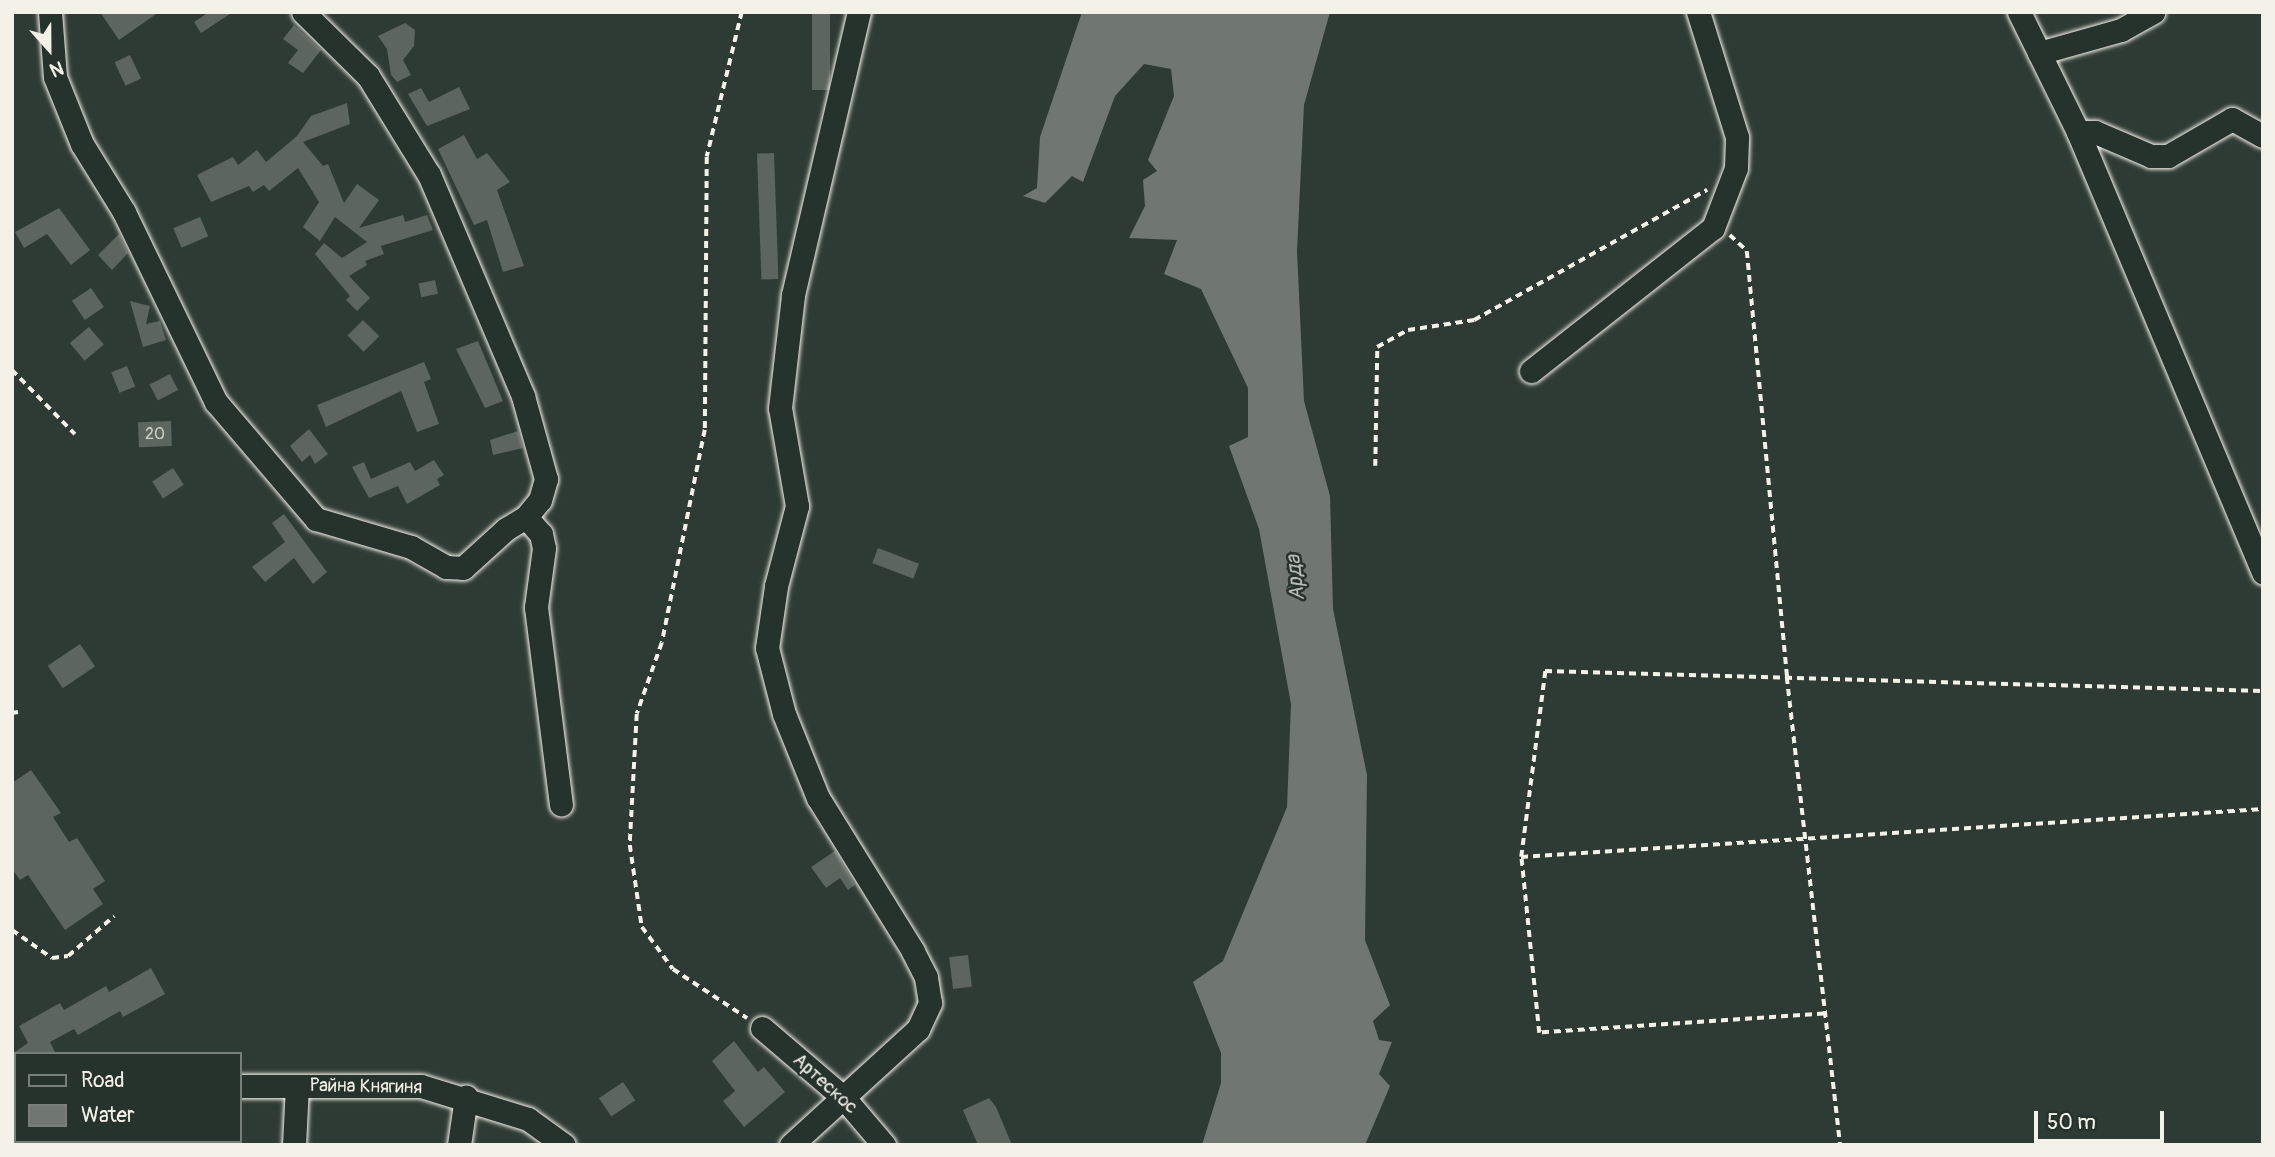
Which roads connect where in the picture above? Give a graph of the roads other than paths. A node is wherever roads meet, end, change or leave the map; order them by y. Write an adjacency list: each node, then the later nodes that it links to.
1 (50, 12): 11 (street)
2 (303, 12): 11 (street)
3 (859, 12): 18 (street)
4 (1698, 12): 10 (street)
5 (2019, 12): 7 (street)
6 (2153, 12): 7 (street)
7 (2039, 53): 8 (street)
8 (2078, 132): 9 (street); 12 (street)
9 (2263, 136)
10 (1531, 371)
11 (526, 517): 13 (street)
12 (2263, 573)
13 (561, 804)
14 (762, 1028): 18 (street, Артескос)
15 (242, 1086): 16 (street, Райна Княгиня)
16 (297, 1086): 17 (street, Райна Княгиня); 19 (street)
17 (466, 1097): 20 (street); 21 (street, Райна Княгиня)
18 (844, 1098): 22 (street); 23 (street, Артескос)
19 (294, 1145)
20 (459, 1145)
21 (564, 1145)
22 (790, 1145)
23 (884, 1145)

